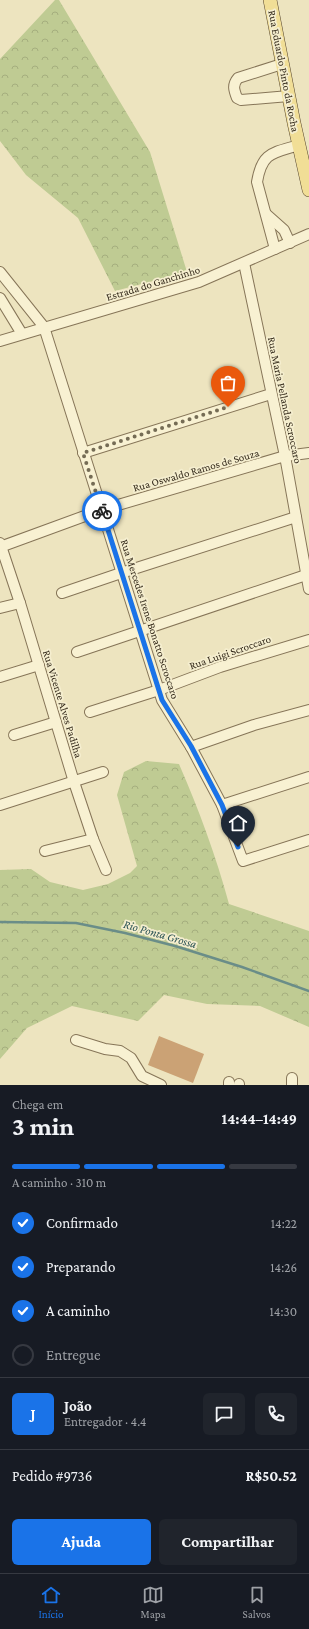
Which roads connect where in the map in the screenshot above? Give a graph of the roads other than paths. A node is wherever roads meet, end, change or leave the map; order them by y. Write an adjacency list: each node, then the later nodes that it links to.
1 (270, 0): 2 (main road, Rua Eduardo Pinto da Rocha)
2 (282, 64): 3 (main road, Rua Eduardo Pinto da Rocha); 3 (street)
3 (289, 96): 4 (main road, Rua Eduardo Pinto da Rocha)
4 (299, 145): 5 (main road, Rua Eduardo Pinto da Rocha); 7 (street)
5 (307, 176): 6 (main road, Rua Eduardo Pinto da Rocha)
6 (309, 190)
7 (266, 214): 9 (street); 10 (street)
8 (309, 234): 9 (street, Estrada do Ganchinho)
9 (290, 243): 10 (street, Estrada do Ganchinho)
10 (275, 249): 11 (street, Estrada do Ganchinho)
11 (244, 264): 14 (street, Estrada do Ganchinho); 17 (street, Rua Maria Pellanda Scroccaro)
12 (0, 272): 14 (street)
13 (0, 298): 15 (street)
14 (44, 327): 15 (street, Estrada do Ganchinho); 19 (street, Rua Mercedes Irene Bonatto Scroccaro)
15 (22, 334): 16 (street, Estrada do Ganchinho)
16 (0, 341)
17 (271, 394): 19 (street); 20 (street, Rua Maria Pellanda Scroccaro)
18 (309, 452): 20 (street, Rua Oswaldo Ramos de Souza)
19 (83, 453): 21 (street, Rua Mercedes Irene Bonatto Scroccaro)
20 (285, 456): 21 (street, Rua Oswaldo Ramos de Souza); 22 (street, Rua Maria Pellanda Scroccaro)
21 (101, 510): 23 (street, Rua Oswaldo Ramos de Souza); 24 (street, Rua Mercedes Irene Bonatto Scroccaro)
22 (296, 517): 24 (street); 25 (street, Rua Maria Pellanda Scroccaro)
23 (0, 546): 28 (street, Rua Vicente Alves Padilha)
24 (121, 573): 27 (street); 30 (street, Rua Mercedes Irene Bonatto Scroccaro)
25 (306, 574): 26 (street, Rua Maria Pellanda Scroccaro); 30 (street)
26 (309, 590)
27 (62, 593)
28 (20, 603): 29 (street); 33 (street, Rua Vicente Alves Padilha)
29 (0, 608)
30 (140, 630): 32 (street); 35 (street, Rua Mercedes Irene Bonatto Scroccaro)
31 (309, 640): 35 (street, Rua Luigi Scroccaro)
32 (77, 652)
33 (40, 665): 34 (street); 38 (street, Rua Vicente Alves Padilha)
34 (0, 677)
35 (159, 690): 37 (street, Rua Luigi Scroccaro); 40 (street, Rua Mercedes Irene Bonatto Scroccaro)
36 (309, 710): 40 (street)
37 (90, 712)
38 (56, 722): 39 (street); 43 (street, Rua Vicente Alves Padilha)
39 (14, 736)
40 (191, 746): 44 (street, Rua Mercedes Irene Bonatto Scroccaro)
41 (103, 772): 43 (street)
42 (309, 776): 44 (street)
43 (74, 782): 45 (street); 46 (street, Rua Vicente Alves Padilha)
44 (222, 805): 47 (street, Rua Mercedes Irene Bonatto Scroccaro)
45 (0, 806)
46 (93, 839): 48 (street); 49 (street, Rua Vicente Alves Padilha)
47 (309, 840)
48 (46, 851)
49 (106, 870)
50 (76, 1040): 51 (street)
51 (161, 1085)

